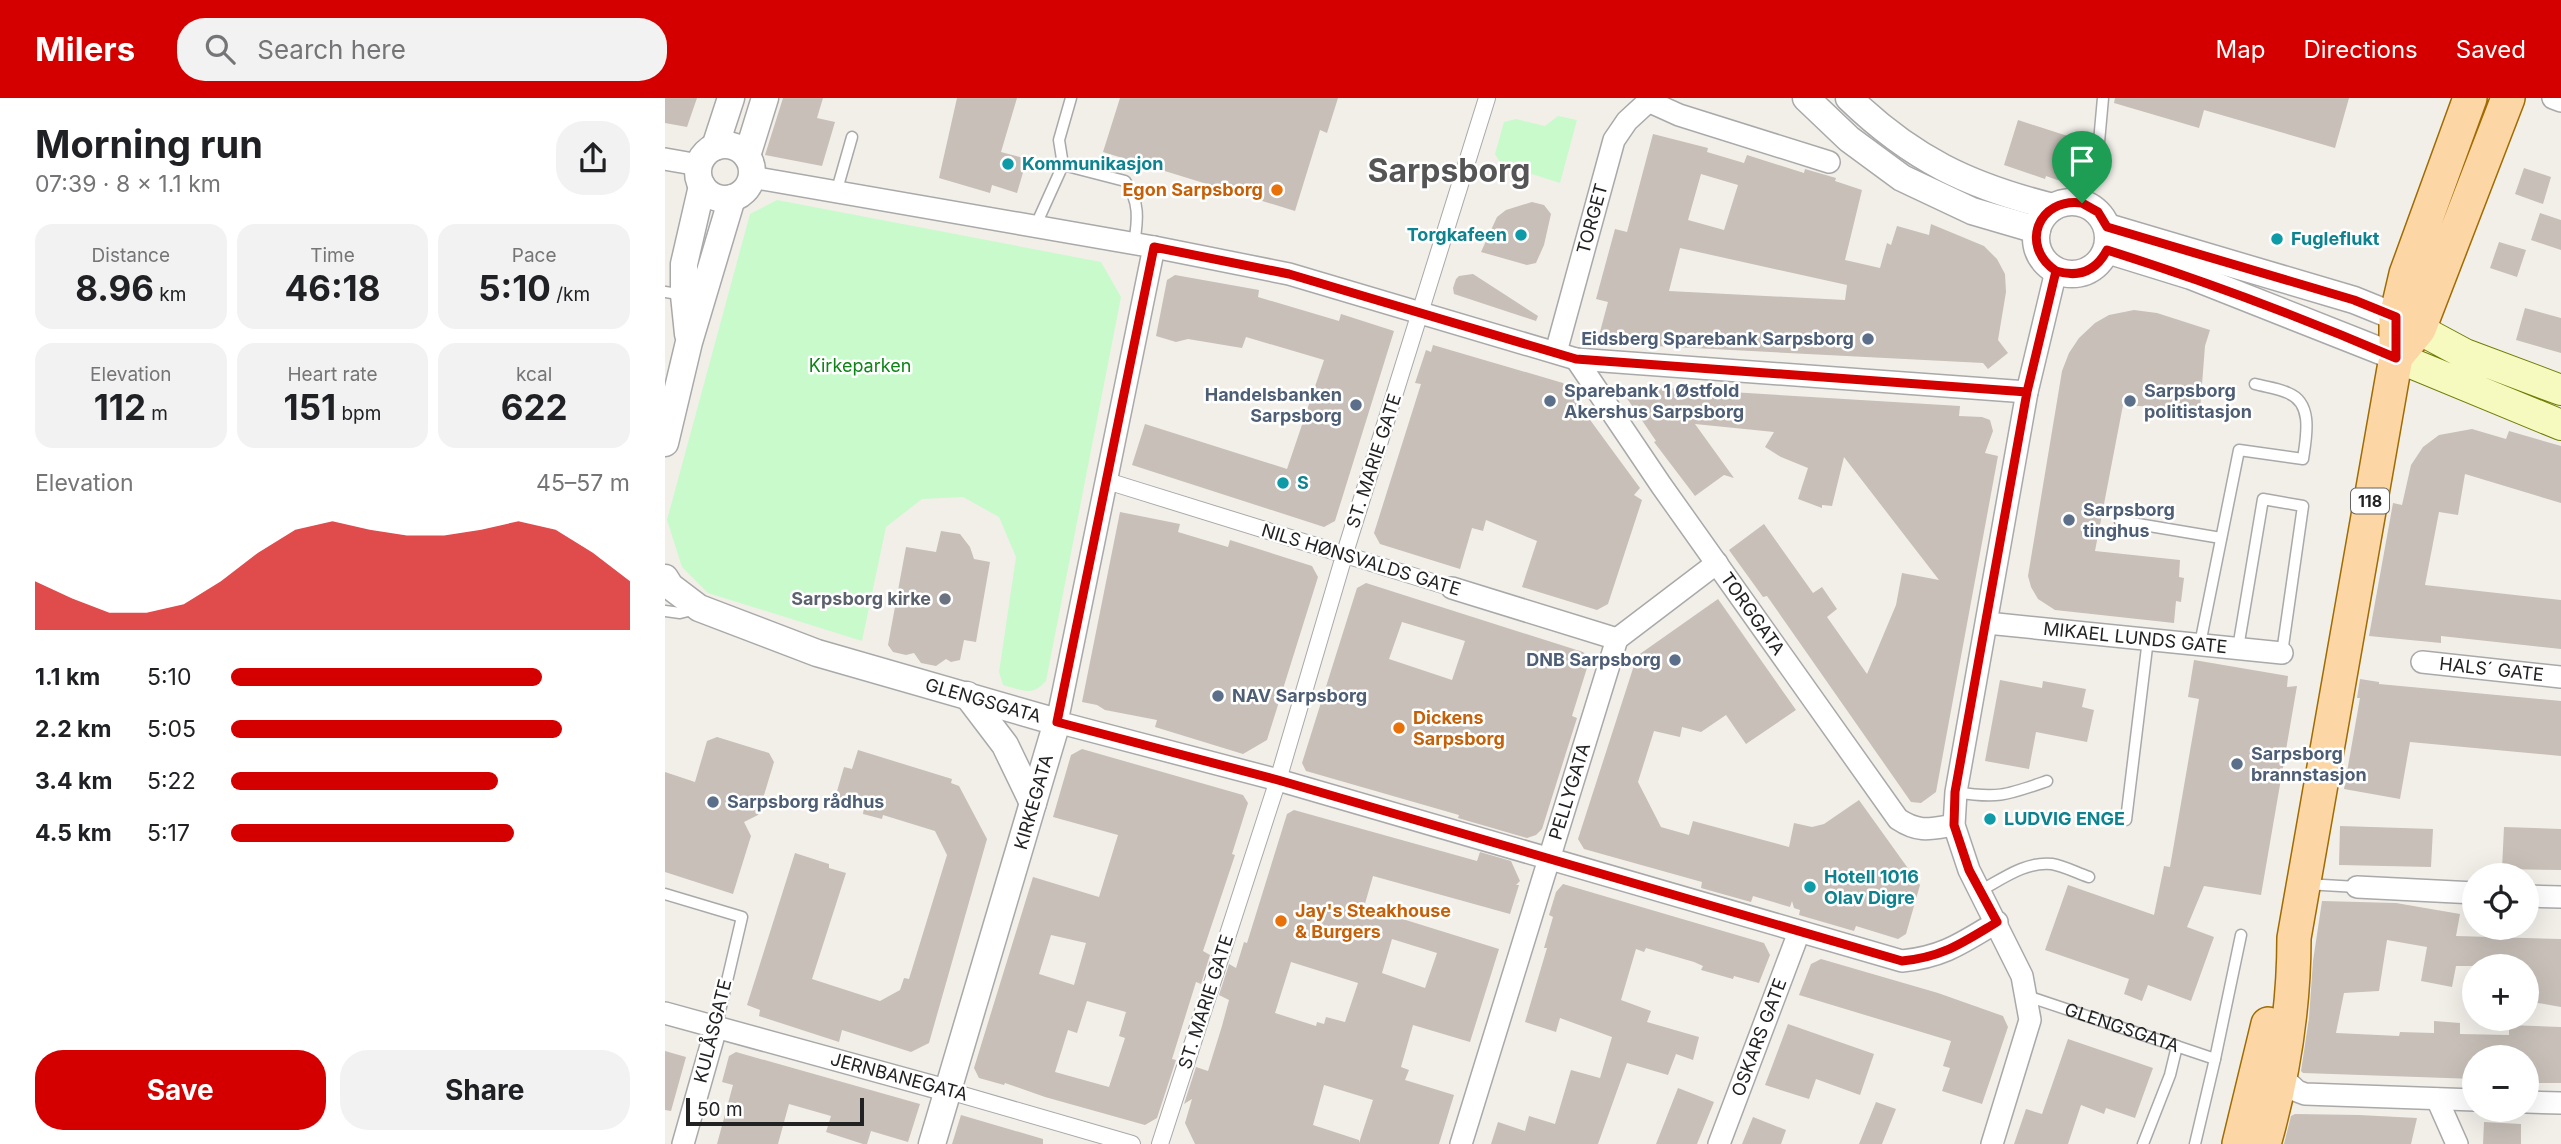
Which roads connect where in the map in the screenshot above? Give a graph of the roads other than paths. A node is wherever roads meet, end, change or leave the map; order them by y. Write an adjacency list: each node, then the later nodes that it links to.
1 (731, 98): 17 (street)
2 (765, 98): 18 (street)
3 (1071, 98): 16 (lane)
4 (1487, 98): 29 (street, ST. MARIE GATE)
5 (1806, 98): 24 (street)
6 (1849, 98): 22 (street)
7 (2103, 98): 21 (lane)
8 (2470, 98): 30 (main road, 118)
9 (2508, 98): 30 (main road, 118)
10 (2553, 98): 12 (street)
11 (1647, 99): 15 (street); 32 (street, TORGET)
12 (2561, 101)
13 (852, 137): 19 (lane)
14 (665, 159): 17 (street)
15 (1829, 162)
16 (1063, 165): 23 (lane); 26 (lane)
17 (705, 166): 18 (street); 20 (street); 28 (street)
18 (749, 167): 19 (street); 20 (street)
19 (836, 193): 23 (street)
20 (732, 198): 31 (street)
21 (2082, 203): 22 (street); 25 (street)
22 (2053, 207): 24 (street)
23 (1035, 227): 26 (street)
24 (2037, 230): 27 (street)
25 (2107, 239): 27 (street); 30 (street); 33 (street)
26 (1144, 246): 29 (street); 39 (street, KIRKEGATA)
27 (2056, 271): 36 (street)
28 (674, 294): 31 (street)
29 (1421, 312): 32 (street); 42 (street, ST. MARIE GATE)
30 (2407, 323): 33 (main road, 118); 35 (main road)
31 (689, 342): 38 (street)
32 (1566, 356): 36 (street); 43 (street, TORGGATA)
33 (2396, 358): 37 (main road); 64 (main road, 118)
34 (2255, 384): 41 (lane)
35 (2561, 390)
36 (2027, 392): 46 (street)
37 (2561, 425)
38 (665, 443)
39 (1107, 481): 42 (street, NILS HØNSVALDS GATE); 55 (street, KIRKEGATA)
40 (2120, 521): 41 (lane)
41 (2221, 538): 49 (lane)
42 (1344, 556): 44 (street, NILS HØNSVALDS GATE); 56 (street, ST. MARIE GATE)
43 (1717, 562): 47 (street); 61 (street, TORGGATA)
44 (1452, 588): 47 (street, NILS HØNSVALDS GATE)
45 (666, 591): 54 (street, GLENGSGATA)
46 (1987, 623): 48 (street, MIKAEL LUNDS GATE); 58 (street)
47 (1616, 639): 62 (street, PELLYGATA)
48 (2148, 639): 49 (street, MIKAEL LUNDS GATE); 60 (lane)
49 (2200, 644): 50 (street, MIKAEL LUNDS GATE)
50 (2238, 648): 51 (street, MIKAEL LUNDS GATE); 51 (lane)
51 (2282, 653)
52 (2422, 662): 53 (street, HALS´ GATE)
53 (2561, 677)
54 (967, 695): 55 (street, GLENGSGATA); 59 (street)
55 (1057, 722): 56 (street, GLENGSGATA); 59 (street, KIRKEGATA)
56 (1278, 780): 62 (street, GLENGSGATA); 89 (street, ST. MARIE GATE)
57 (2047, 781): 58 (lane)
58 (1955, 792): 61 (street)
59 (1033, 803): 81 (street, KIRKEGATA)
60 (2126, 820)
61 (1954, 825): 66 (street)
62 (1549, 860): 72 (street, GLENGSGATA); 90 (street, PELLYGATA)
63 (2089, 877): 66 (lane)
64 (2303, 884): 65 (lane); 74 (main road, 118)
65 (2357, 887): 67 (street)
66 (1980, 891): 71 (street)
67 (2462, 892)
68 (665, 894): 77 (lane, KULÅSGATE)
69 (2539, 896): 70 (street)
70 (2561, 897)
71 (1997, 922): 72 (street, GLENGSGATA); 75 (street)
72 (1800, 932): 91 (street, OSKARS GATE)
73 (2241, 935): 79 (lane)
74 (2294, 938): 80 (main road, 118); 95 (main road, 118)
75 (2027, 996): 78 (lane, GLENGSGATA); 92 (street)
76 (665, 1013): 77 (street, JERNBANEGATA)
77 (716, 1028): 81 (street, JERNBANEGATA); 86 (street, KULÅSGATE)
78 (2177, 1046): 79 (lane, GLENGSGATA); 93 (lane)
79 (2215, 1059): 94 (lane)
80 (2289, 1083): 82 (street); 96 (main road, 118)
81 (949, 1091): 87 (street, KIRKEGATA); 88 (street, JERNBANEGATA)
82 (2437, 1099): 83 (street); 97 (street)
83 (2462, 1100)
84 (2539, 1102): 85 (street)
85 (2561, 1103)
86 (683, 1144)
87 (932, 1144)
88 (1132, 1144)
89 (1160, 1144)
90 (1461, 1144)
91 (1719, 1144)
92 (1992, 1144)
93 (2143, 1144)
94 (2195, 1144)
95 (2239, 1144)
96 (2264, 1144)
97 (2457, 1144)

